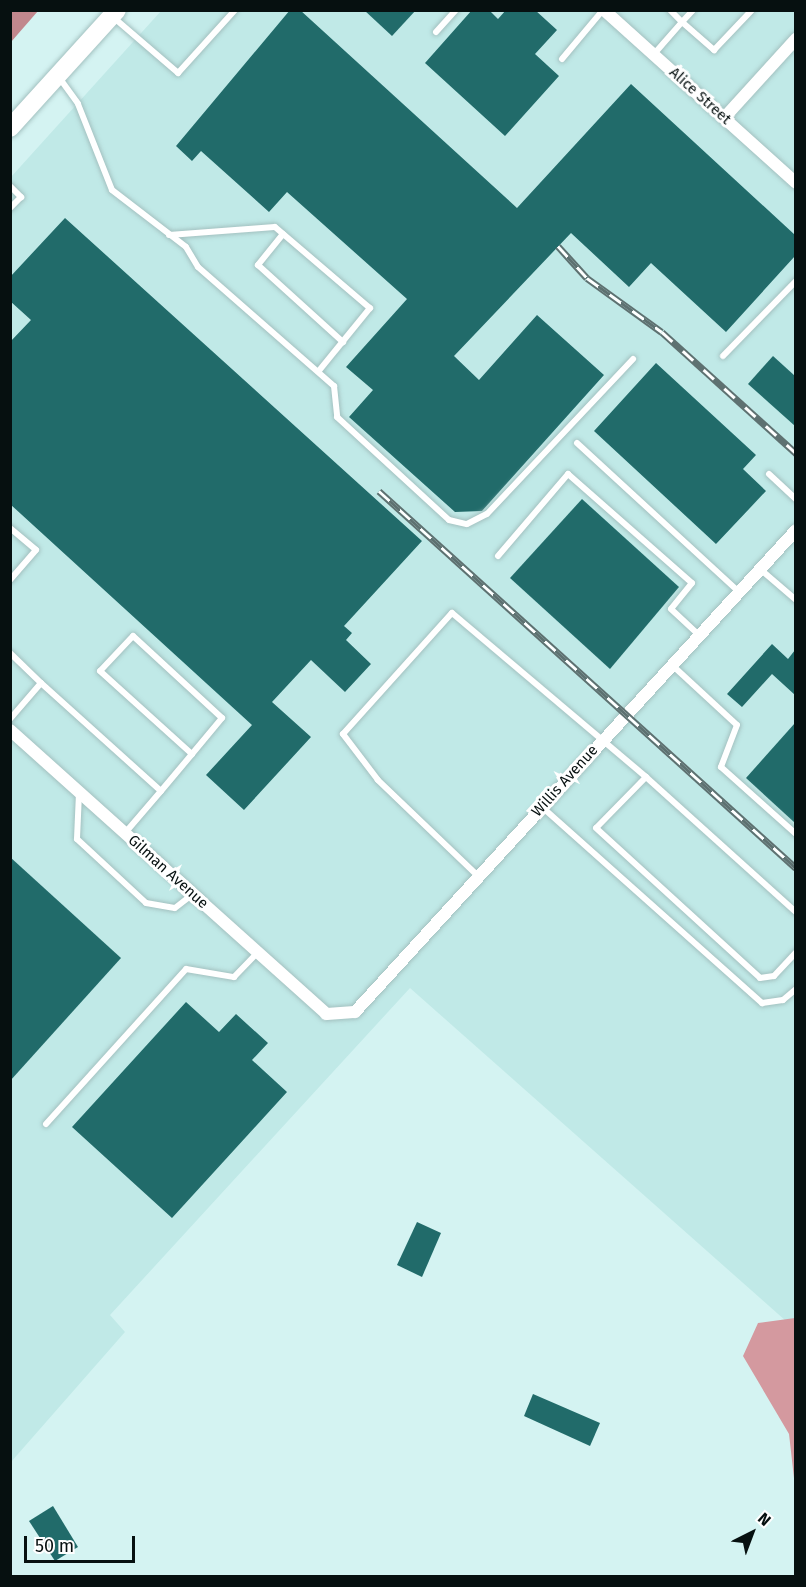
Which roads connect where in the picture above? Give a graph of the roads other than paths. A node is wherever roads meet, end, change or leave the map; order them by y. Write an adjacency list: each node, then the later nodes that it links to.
1 (235, 10): 7 (lane)
2 (456, 10): 9 (lane)
3 (603, 10): 11 (street, Alice Street); 12 (lane)
4 (670, 10): 8 (lane)
5 (693, 10): 8 (lane)
6 (752, 10): 8 (lane)
7 (114, 14): 13 (main road)
8 (682, 22): 11 (lane)
9 (436, 32)
10 (795, 39): 14 (street)
11 (654, 55): 14 (street, Alice Street)
12 (562, 59)
13 (58, 76): 15 (main road); 20 (lane)
14 (724, 118): 16 (street, Alice Street)
15 (10, 128)
16 (795, 183)
17 (10, 186): 18 (lane)
18 (10, 208)
19 (283, 234): 20 (lane); 22 (lane); 22 (lane)
20 (169, 235): 25 (lane)
21 (795, 281): 23 (lane)
22 (343, 342): 25 (lane)
23 (723, 356)
24 (633, 358): 25 (lane)
25 (318, 372)
26 (577, 443): 34 (lane)
27 (769, 474): 28 (lane)
28 (795, 499)
29 (10, 528): 33 (lane)
30 (795, 530): 32 (street, Willis Avenue)
31 (498, 556): 36 (lane)
32 (760, 569): 34 (street, Willis Avenue); 35 (lane)
33 (10, 580)
34 (739, 592): 36 (street, Willis Avenue)
35 (795, 600)
36 (699, 635): 38 (street, Willis Avenue)
37 (10, 653): 39 (lane)
38 (672, 664): 42 (street, Willis Avenue); 49 (lane)
39 (41, 683): 40 (lane); 45 (lane)
40 (10, 719)
41 (13, 738): 46 (street, Gilman Avenue)
42 (602, 741): 44 (lane); 47 (street, Willis Avenue); 50 (lane)
43 (192, 754): 43 (lane); 45 (lane)
44 (646, 777): 52 (lane); 53 (lane)
45 (160, 791): 48 (lane)
46 (79, 792): 48 (street, Gilman Avenue); 51 (lane)
47 (542, 807): 50 (street, Willis Avenue); 55 (lane)
48 (125, 834): 51 (street, Gilman Avenue)
49 (795, 834)
50 (478, 876): 56 (street, Willis Avenue)
51 (193, 894): 54 (street, Gilman Avenue)
52 (795, 912)
53 (795, 952)
54 (257, 953): 56 (street, Gilman Avenue); 57 (lane)
55 (795, 989)
56 (326, 1014)
57 (46, 1124)

